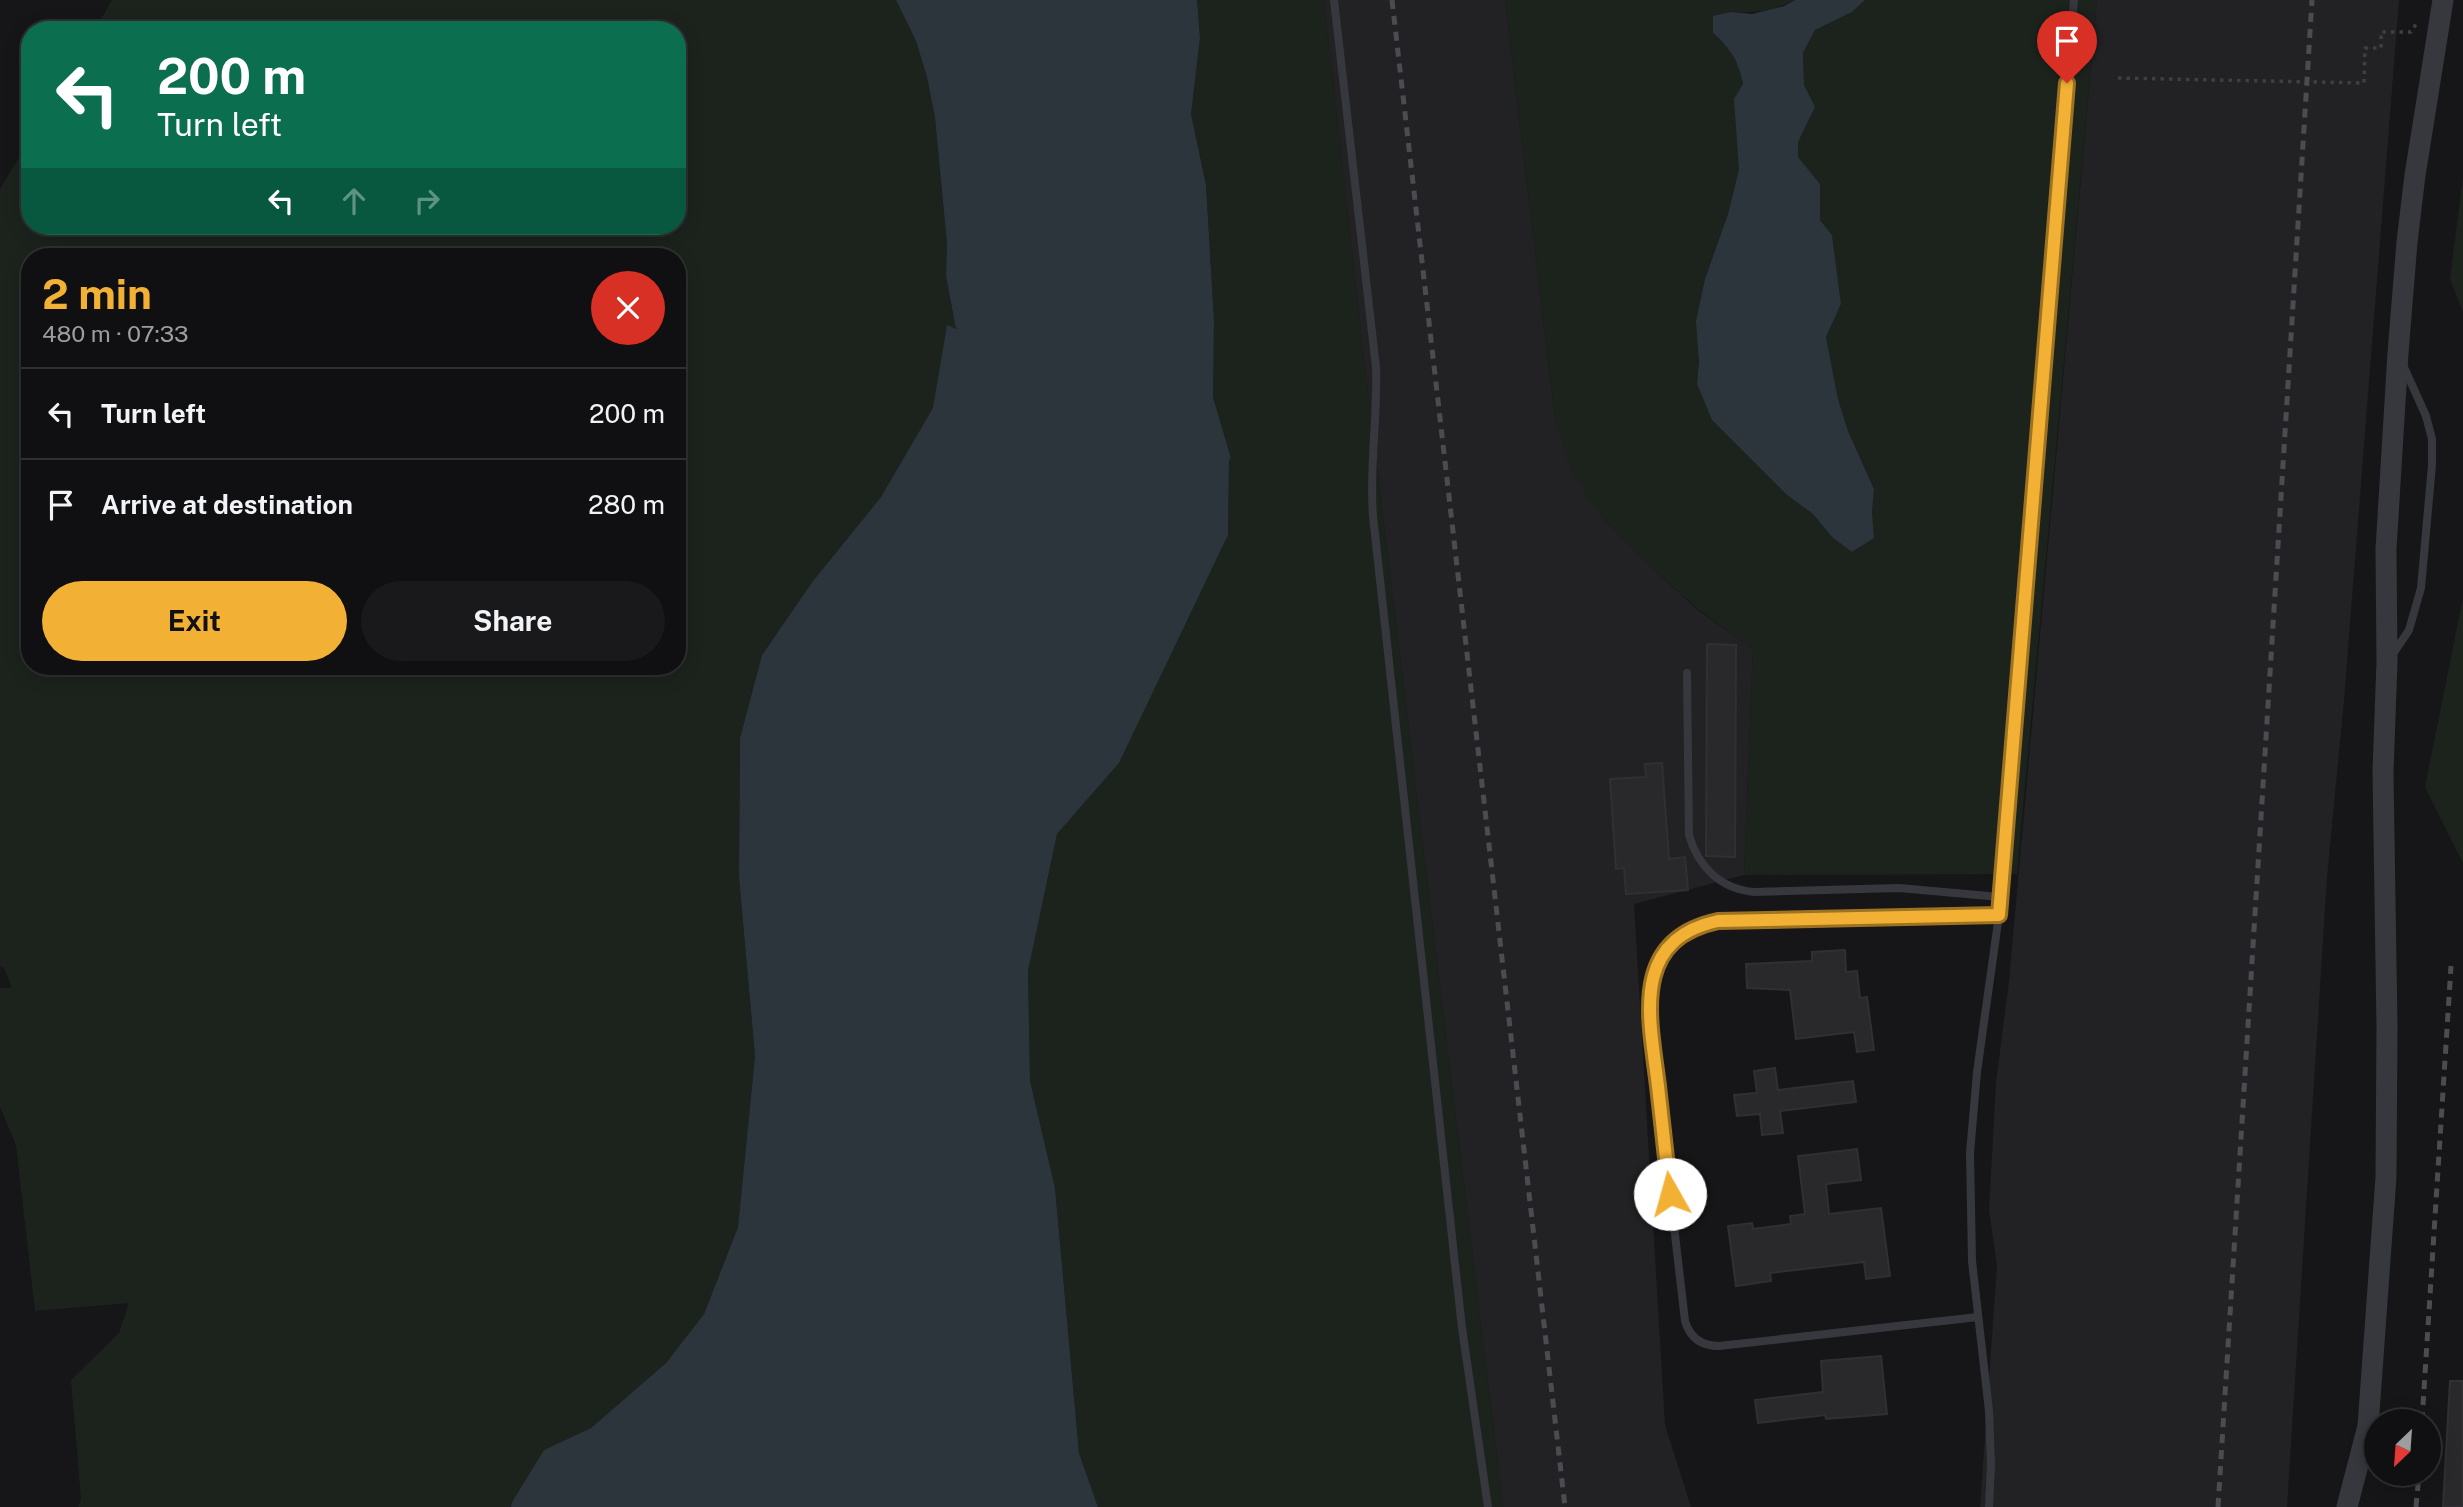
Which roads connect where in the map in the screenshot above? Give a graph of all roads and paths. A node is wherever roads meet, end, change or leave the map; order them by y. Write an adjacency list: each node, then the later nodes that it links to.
1 (1334, 0): 11 (lane)
2 (2074, 0): 8 (lane)
3 (2442, 5): 4 (path); 5 (street)
4 (2118, 78)
5 (2398, 353): 6 (street); 6 (lane)
6 (2387, 662): 13 (street)
7 (1687, 673): 8 (lane)
8 (2000, 897): 9 (lane)
9 (1999, 915): 10 (lane); 10 (lane)
10 (1978, 1317): 12 (lane)
11 (1488, 1507)
12 (1989, 1507)
13 (2347, 1507)

